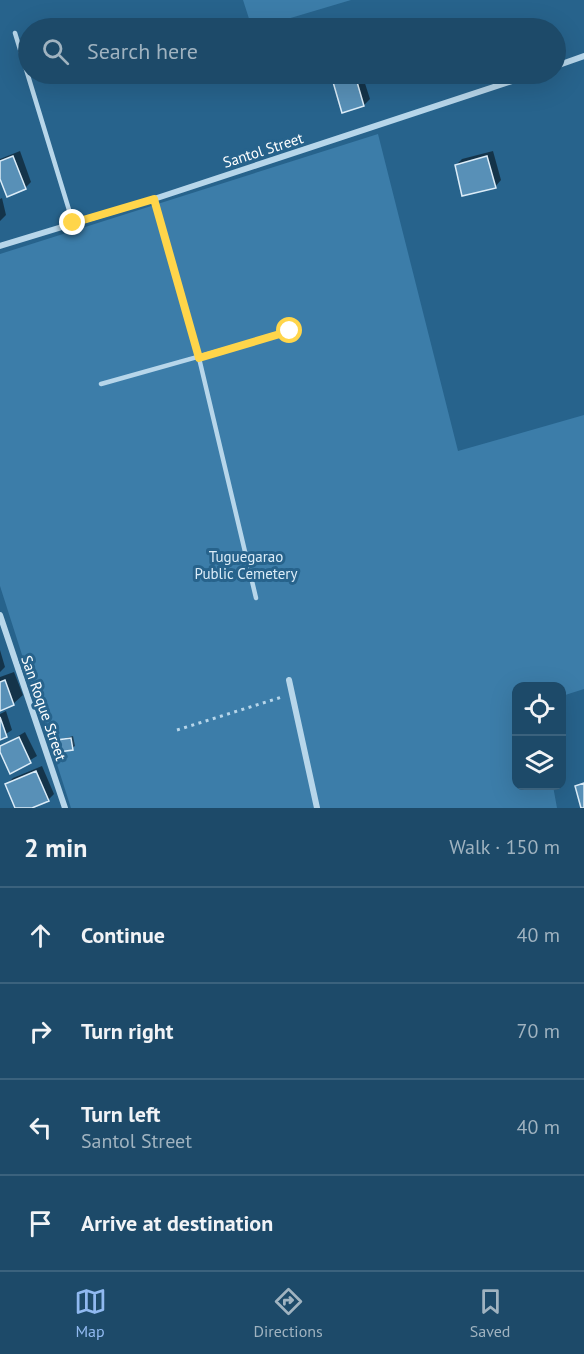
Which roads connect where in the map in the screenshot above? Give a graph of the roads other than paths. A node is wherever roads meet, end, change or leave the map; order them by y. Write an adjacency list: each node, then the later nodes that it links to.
1 (15, 33): 2 (lane)
2 (18, 43)
3 (584, 57): 4 (street)
4 (566, 63)
5 (31, 84): 8 (lane)
6 (503, 84): 7 (street, Santol Street)
7 (154, 199): 8 (street, Santol Street); 11 (lane)
8 (73, 223): 9 (street, Santol Street)
9 (0, 246)
10 (290, 331): 11 (lane)
11 (199, 358): 12 (lane); 13 (lane)
12 (101, 384)
13 (256, 598)
14 (0, 615): 16 (street, San Roque Street)
15 (289, 680): 17 (street)
16 (65, 808)
17 (317, 808)

